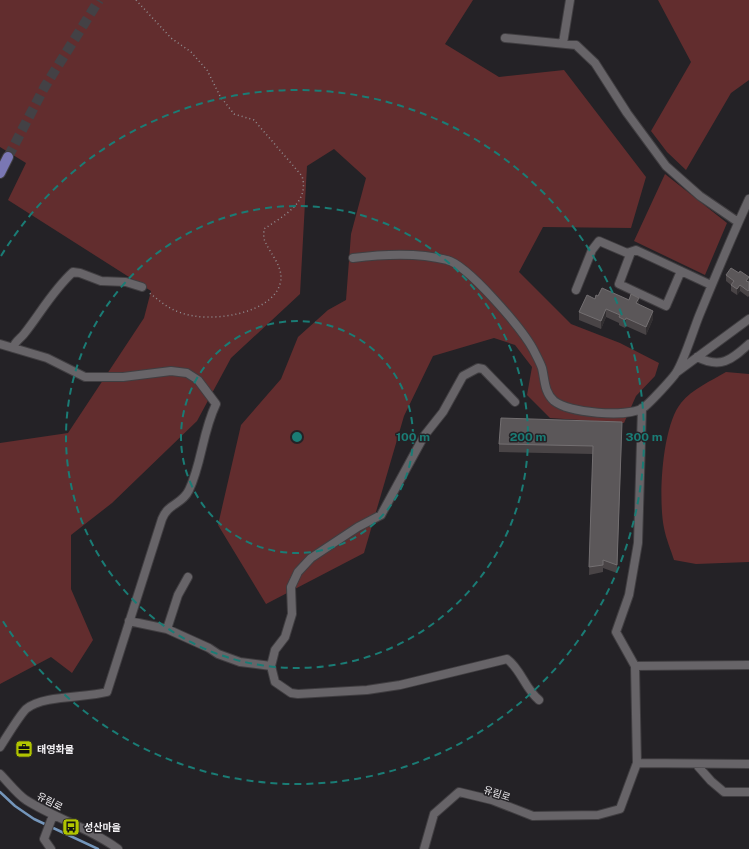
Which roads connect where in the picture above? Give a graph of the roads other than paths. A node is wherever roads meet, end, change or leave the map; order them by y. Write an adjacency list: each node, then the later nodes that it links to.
1 (570, 0): 3 (street)
2 (505, 38): 3 (street)
3 (563, 43): 7 (street)
4 (8, 158): 5 (main road)
5 (0, 173)
6 (749, 199): 7 (street)
7 (738, 222): 11 (street)
8 (631, 252): 10 (street); 10 (street); 13 (street)
9 (353, 258): 21 (street)
10 (681, 271): 11 (street)
11 (711, 285): 19 (street)
12 (142, 287): 17 (street)
13 (576, 290)
14 (749, 319): 18 (street)
15 (0, 344): 17 (street)
16 (749, 344): 18 (street)
17 (13, 348): 23 (street)
18 (697, 357): 19 (street)
19 (676, 372): 21 (street)
20 (515, 402): 26 (street)
21 (642, 408): 27 (street)
22 (188, 577): 24 (street)
23 (130, 621): 24 (street); 29 (street)
24 (167, 629): 26 (street)
25 (749, 665): 27 (street)
26 (271, 666): 28 (street)
27 (635, 666): 30 (street)
28 (539, 700)
29 (0, 747)
30 (637, 763): 31 (street); 38 (street, 유림로)
31 (696, 764): 32 (street); 34 (street)
32 (749, 764)
33 (0, 774): 35 (street, 유림로)
34 (749, 792)
35 (52, 818): 36 (street); 37 (street, 유림로)
36 (51, 849)
37 (118, 849)
38 (424, 849)

